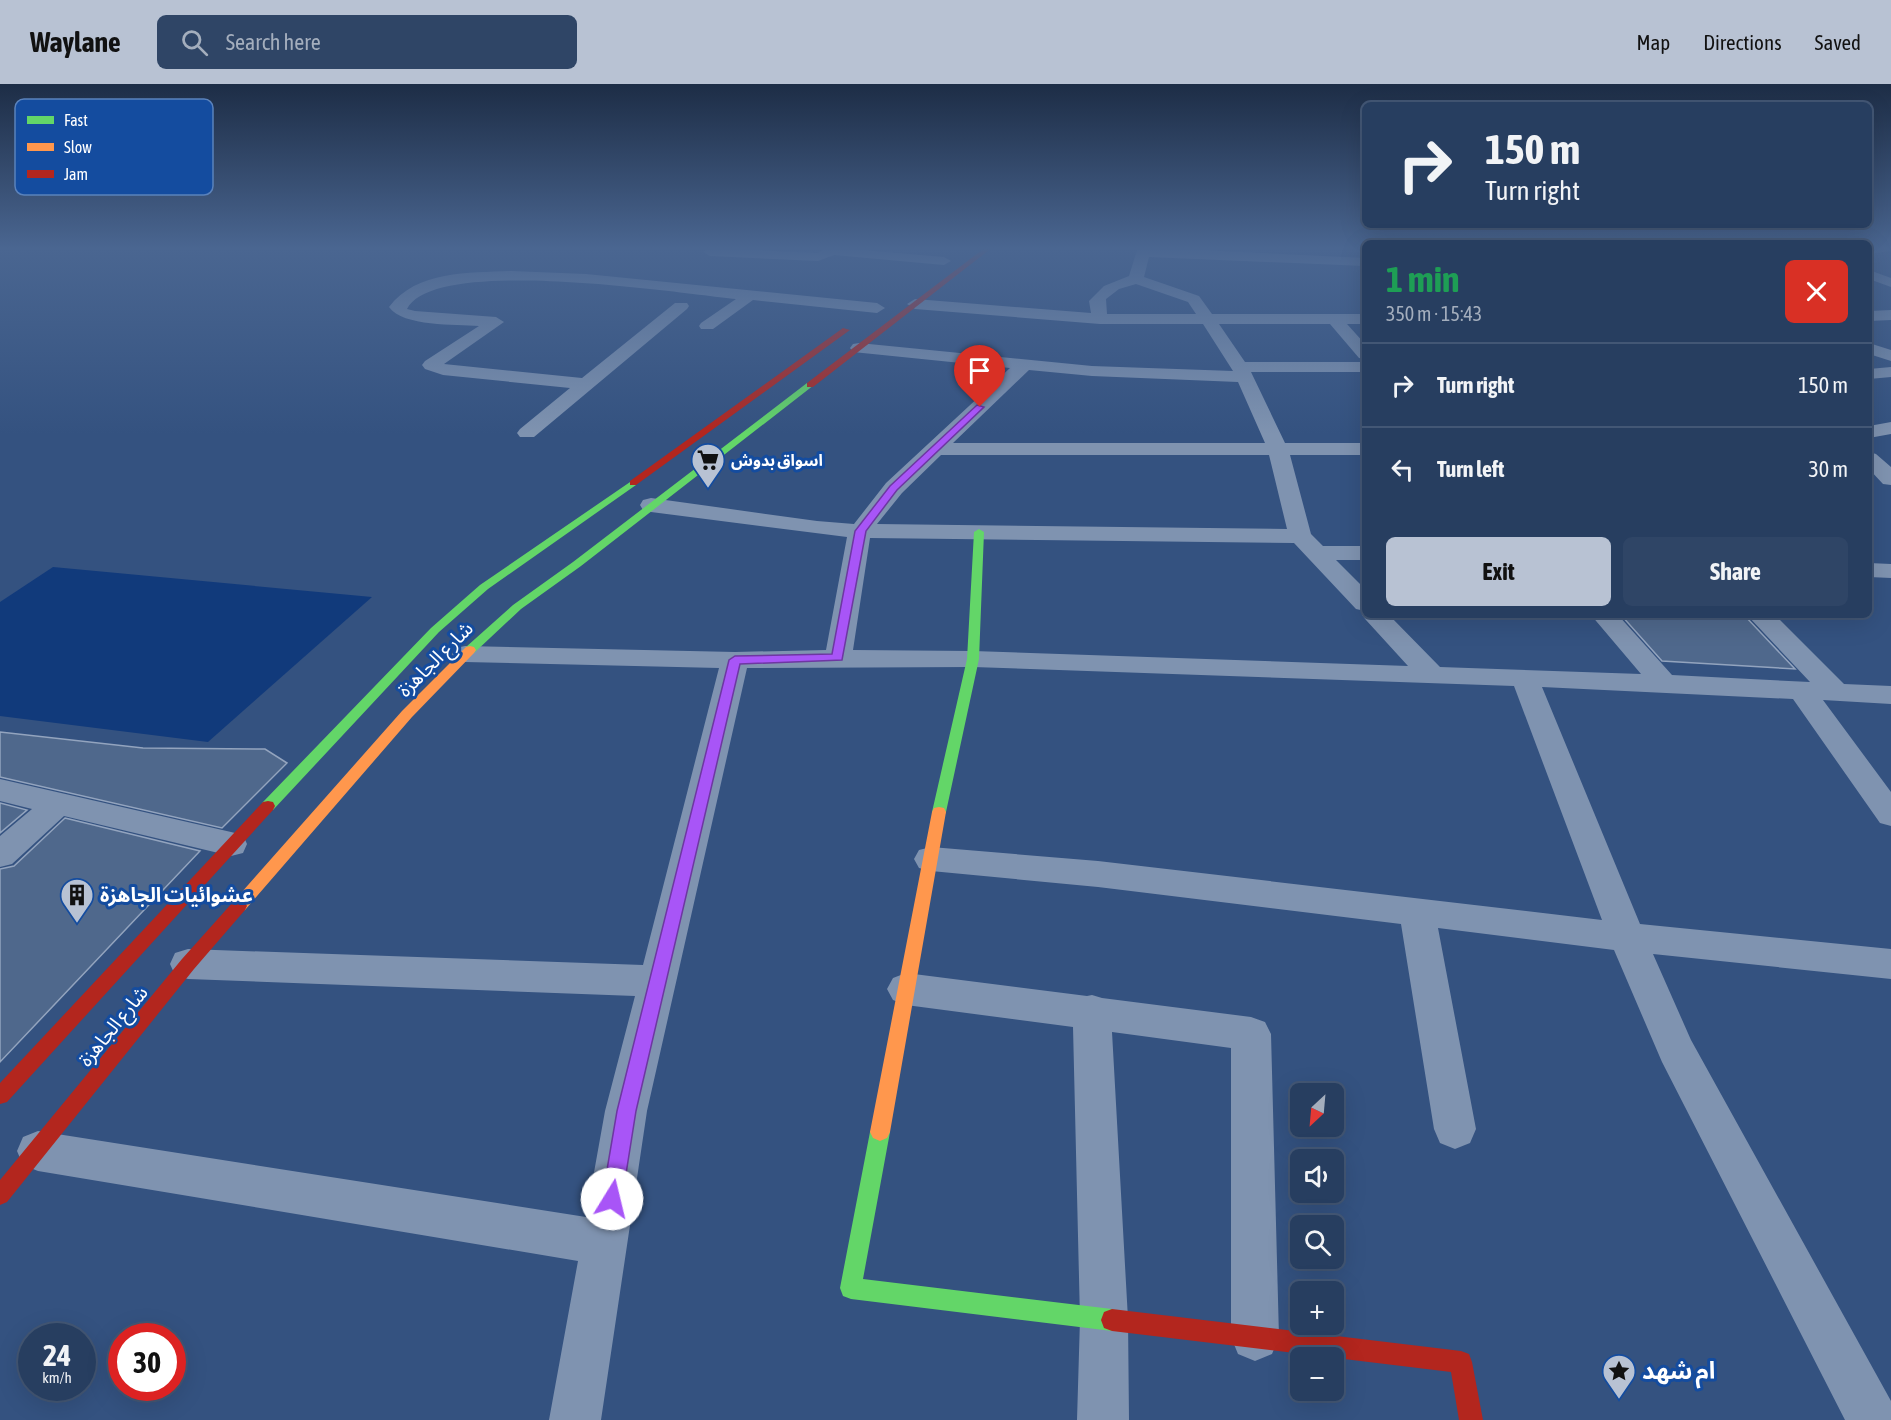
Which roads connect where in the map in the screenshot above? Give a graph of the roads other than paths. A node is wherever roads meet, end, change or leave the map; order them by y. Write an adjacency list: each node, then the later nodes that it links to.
1 (399, 309): 27 (street)
2 (677, 309): 27 (street)
3 (731, 309): 15 (street)
4 (875, 309): 61 (street, شارع الجاهزة)
5 (908, 309): 18 (street, شارع الجاهزة)
6 (981, 309): 11 (street)
7 (1099, 309): 11 (street)
8 (1201, 309): 13 (street)
9 (1891, 315): 10 (street)
10 (1872, 316)
11 (1101, 319): 13 (street)
12 (1362, 319): 14 (street)
13 (1209, 320): 14 (street); 24 (street)
14 (1335, 320): 20 (street)
15 (707, 326)
16 (1891, 342): 17 (street)
17 (1872, 346)
18 (859, 348): 22 (street); 36 (street, شارع الجاهزة)
19 (1872, 348): 21 (street)
20 (1362, 351)
21 (1891, 356)
22 (1024, 365): 24 (street); 31 (street)
23 (1362, 367): 24 (street)
24 (1242, 372): 32 (street)
25 (1891, 372): 26 (street)
26 (1872, 374)
27 (586, 384): 30 (street)
28 (1891, 428): 29 (street)
29 (1872, 431)
30 (527, 433)
31 (936, 448): 32 (street); 37 (street)
32 (1278, 449): 33 (street); 39 (street)
33 (1362, 449)
34 (1872, 461): 35 (street)
35 (1891, 478)
36 (651, 505): 37 (street); 48 (street, شارع الجاهزة)
37 (860, 531): 38 (street); 49 (street)
38 (979, 532): 39 (street); 50 (street)
39 (1300, 536): 40 (street)
40 (1317, 553): 41 (street); 44 (street)
41 (1362, 553)
42 (1872, 570): 43 (street)
43 (1891, 571)
44 (1362, 601)
45 (1379, 618): 52 (street)
46 (1607, 618): 54 (street)
47 (1763, 618): 56 (street)
48 (465, 654): 51 (street); 66 (street, شارع الجاهزة)
49 (838, 658): 50 (street); 51 (street)
50 (972, 659): 52 (street); 63 (street)
51 (735, 660): 68 (street)
52 (1432, 675): 53 (street)
53 (1525, 679): 54 (street); 65 (street)
54 (1664, 683): 55 (street)
55 (1801, 690): 56 (street); 60 (street)
56 (1836, 692): 57 (street)
57 (1891, 695)
58 (0, 790): 59 (street)
59 (57, 805): 61 (street); 62 (street)
60 (1891, 815)
61 (231, 844): 71 (street, شارع الجاهزة)
62 (0, 855)
63 (931, 859): 64 (street); 69 (street)
64 (1417, 912): 65 (street); 72 (street)
65 (1627, 937): 67 (street); 81 (street)
66 (188, 964): 68 (street); 73 (street, شارع الجاهزة)
67 (1891, 964)
68 (659, 981): 75 (street)
69 (906, 989): 70 (street); 76 (street)
70 (1092, 1011): 76 (street); 77 (street)
71 (0, 1096)
72 (1455, 1130)
73 (38, 1151): 74 (street, شارع الجاهزة); 75 (street)
74 (0, 1195)
75 (604, 1243): 78 (street)
76 (1104, 1319): 77 (street); 79 (street)
77 (1255, 1337): 80 (street)
78 (575, 1420)
79 (1103, 1420)
80 (1471, 1420)
81 (1873, 1420)

